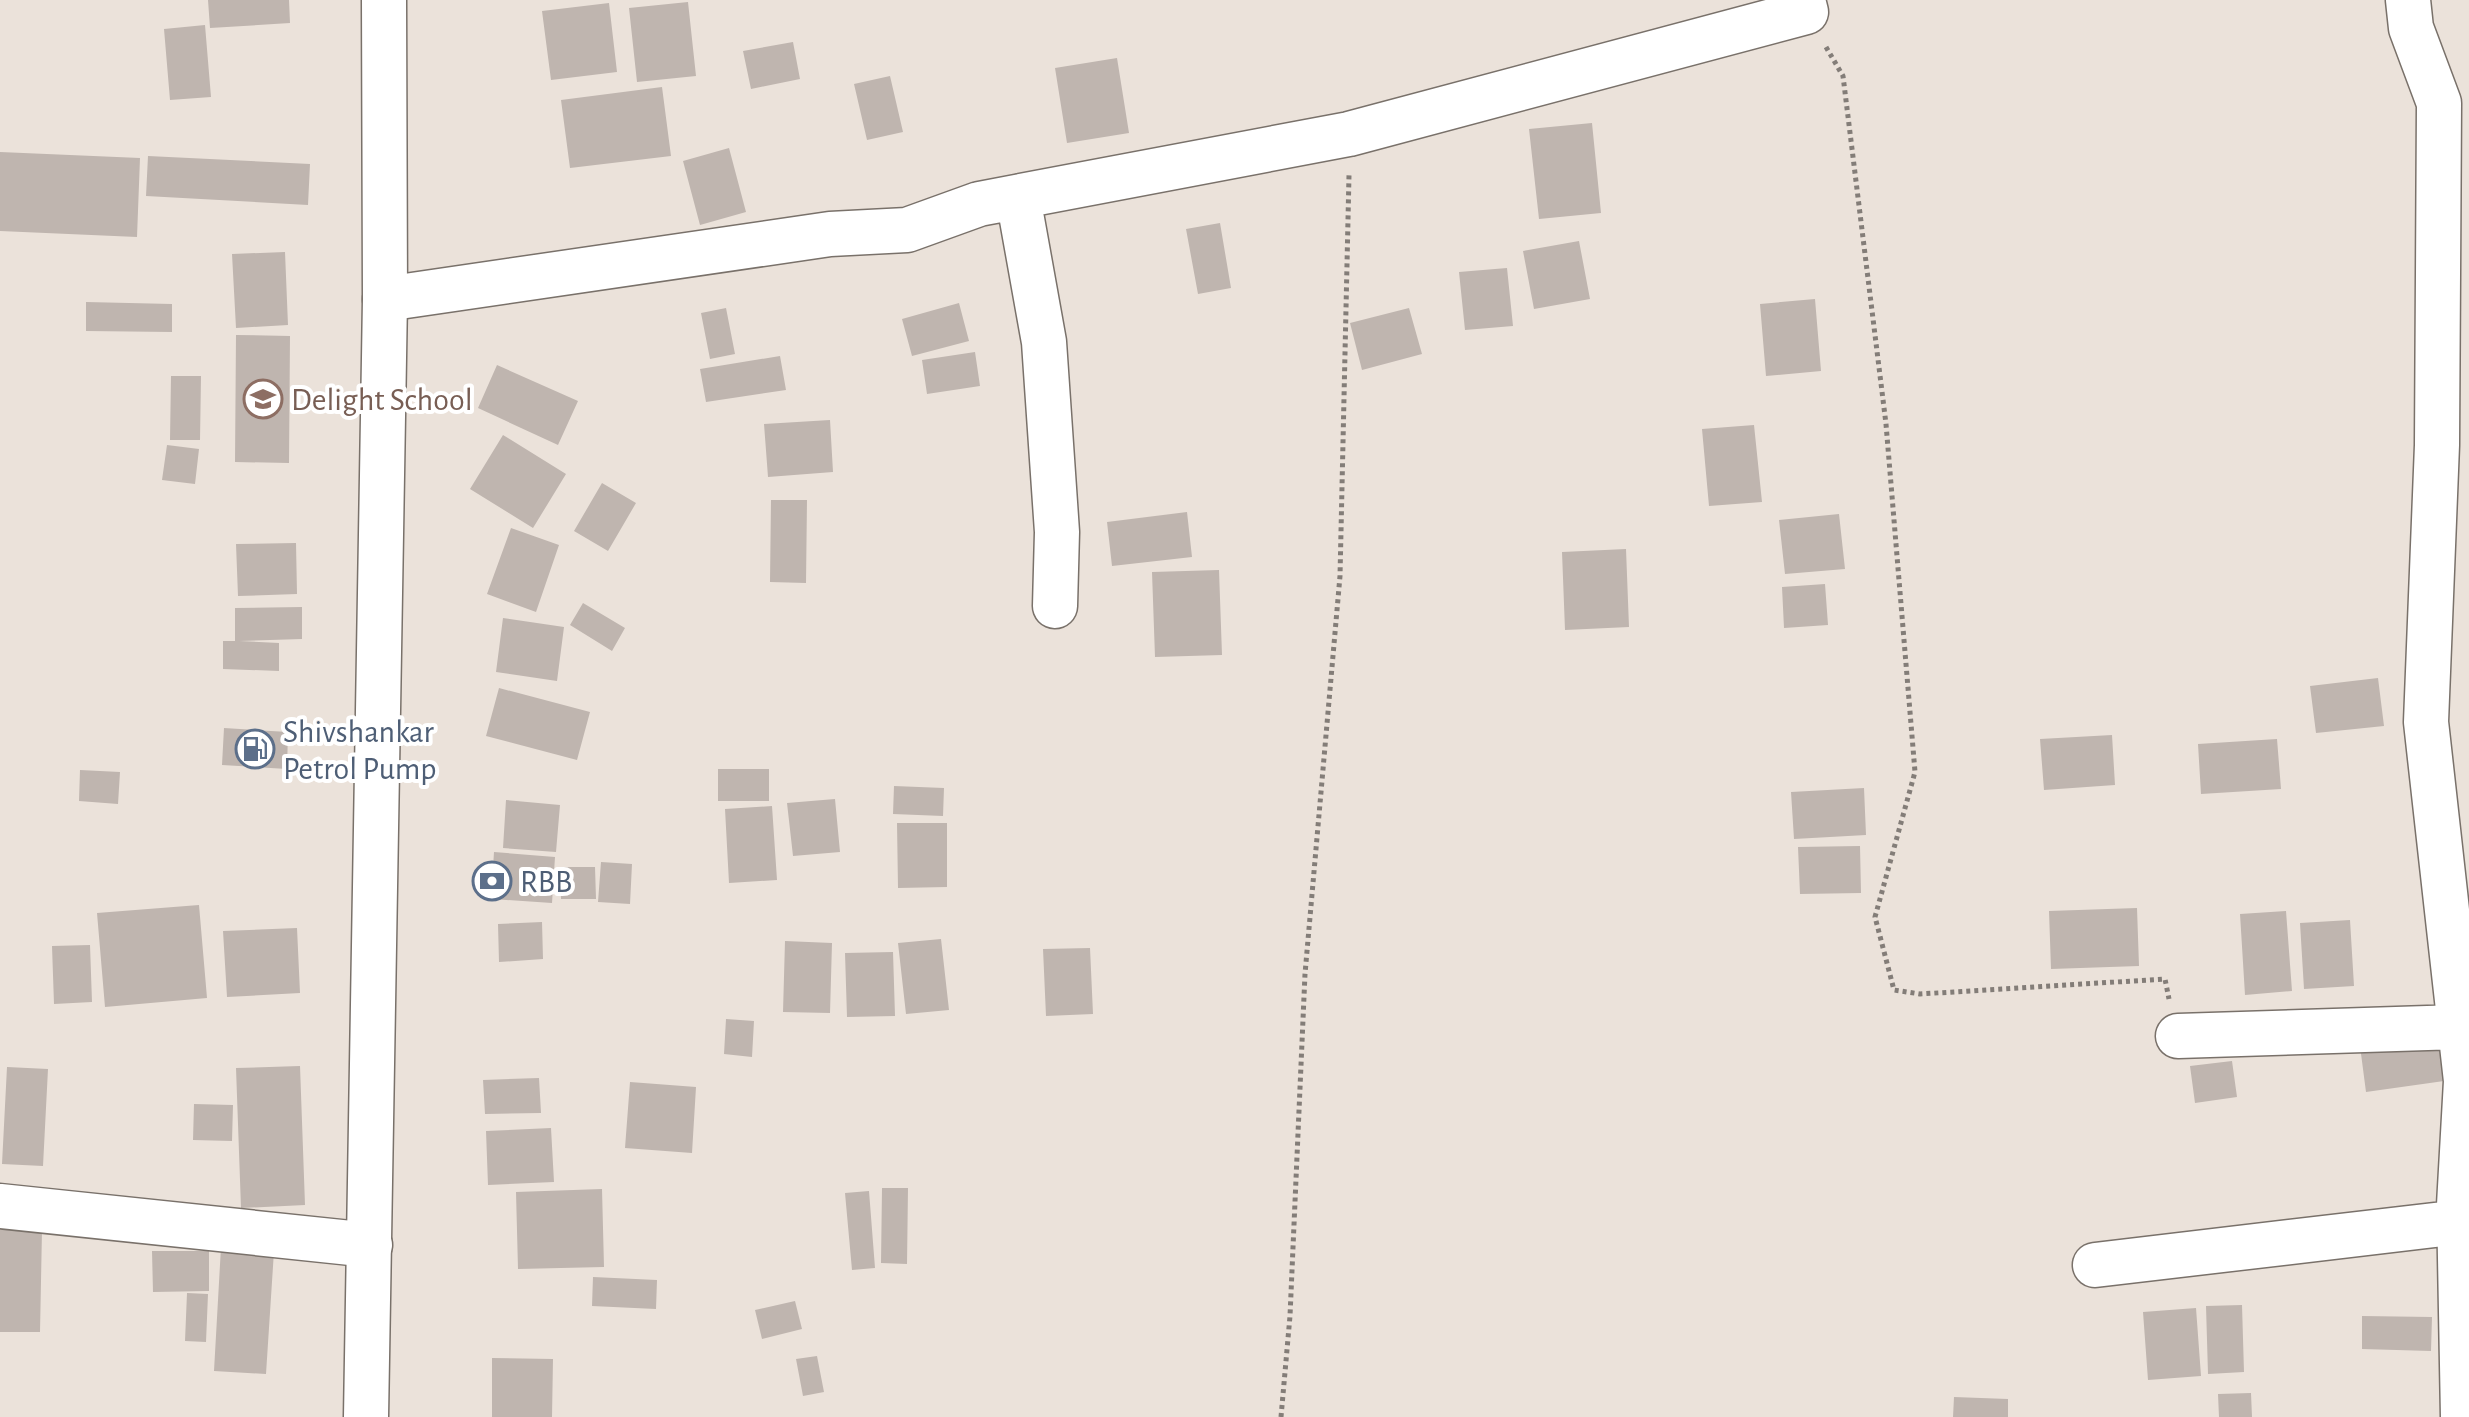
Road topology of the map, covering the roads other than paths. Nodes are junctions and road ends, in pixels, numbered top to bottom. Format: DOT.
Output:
graph roads {
  1 [pos="384,0"];
  2 [pos="2408,0"];
  3 [pos="1804,6"];
  4 [pos="1018,197"];
  5 [pos="385,299"];
  6 [pos="1055,606"];
  7 [pos="2459,1027"];
  8 [pos="2178,1036"];
  9 [pos="2467,1080"];
  10 [pos="0,1206"];
  11 [pos="2463,1210"];
  12 [pos="370,1245"];
  13 [pos="2095,1265"];
  14 [pos="366,1417"];
  15 [pos="2463,1417"];
  1 -- 5 [label="street"];
  2 -- 7 [label="street"];
  3 -- 4 [label="street"];
  4 -- 5 [label="street"];
  4 -- 6 [label="street"];
  5 -- 12 [label="street"];
  7 -- 8 [label="street"];
  7 -- 9 [label="street"];
  9 -- 11 [label="street"];
  10 -- 12 [label="street"];
  11 -- 13 [label="street"];
  11 -- 15 [label="street"];
  12 -- 14 [label="street"];
}
